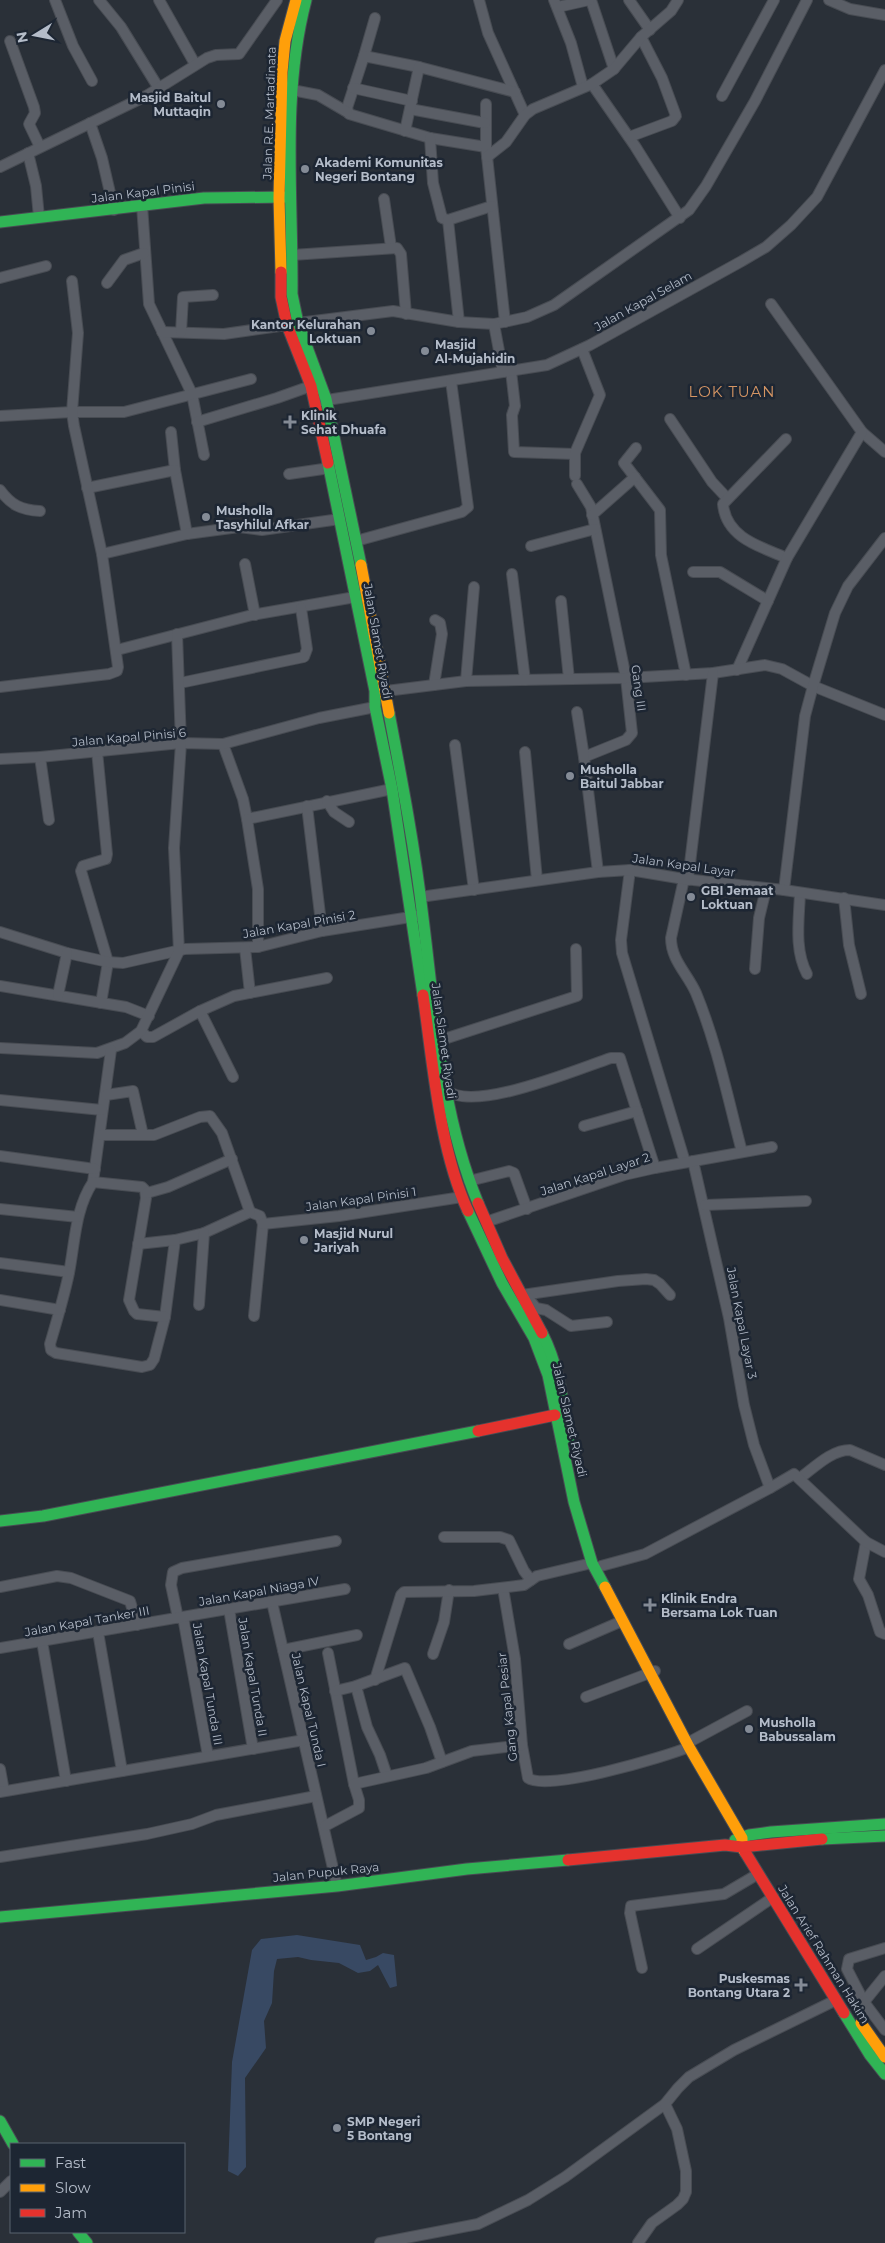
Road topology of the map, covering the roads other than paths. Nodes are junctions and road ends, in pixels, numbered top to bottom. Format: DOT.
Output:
graph roads {
  1 [pos="55,0"];
  2 [pos="99,0"];
  3 [pos="159,0"];
  4 [pos="277,0"];
  5 [pos="296,0"];
  6 [pos="306,0"];
  7 [pos="479,0"];
  8 [pos="590,0"];
  9 [pos="630,0"];
  10 [pos="678,0"];
  11 [pos="774,0"];
  12 [pos="829,0"];
  13 [pos="807,1"];
  14 [pos="556,4"];
  15 [pos="885,15"];
  16 [pos="375,18"];
  17 [pos="650,30"];
  18 [pos="641,37"];
  19 [pos="10,41"];
  20 [pos="364,56"];
  21 [pos="195,64"];
  22 [pos="420,66"];
  23 [pos="614,69"];
  24 [pos="885,70"];
  25 [pos="92,81"];
  26 [pos="587,86"];
  27 [pos="158,87"];
  28 [pos="353,88"];
  29 [pos="292,90"];
  30 [pos="515,92"];
  31 [pos="722,96"];
  32 [pos="486,104"];
  33 [pos="411,105"];
  34 [pos="347,112"];
  35 [pos="525,115"];
  36 [pos="90,123"];
  37 [pos="485,123"];
  38 [pos="405,131"];
  39 [pos="629,137"];
  40 [pos="430,138"];
  41 [pos="40,147"];
  42 [pos="486,152"];
  43 [pos="28,153"];
  44 [pos="0,167"];
  45 [pos="285,197"];
  46 [pos="384,199"];
  47 [pos="142,205"];
  48 [pos="492,206"];
  49 [pos="114,210"];
  50 [pos="39,217"];
  51 [pos="680,218"];
  52 [pos="448,220"];
  53 [pos="0,222"];
  54 [pos="391,247"];
  55 [pos="144,253"];
  56 [pos="292,255"];
  57 [pos="46,266"];
  58 [pos="0,278"];
  59 [pos="72,281"];
  60 [pos="107,283"];
  61 [pos="213,296"];
  62 [pos="770,304"];
  63 [pos="406,314"];
  64 [pos="459,322"];
  65 [pos="505,322"];
  66 [pos="293,324"];
  67 [pos="494,324"];
  68 [pos="162,332"];
  69 [pos="181,332"];
  70 [pos="582,349"];
  71 [pos="507,371"];
  72 [pos="251,379"];
  73 [pos="451,381"];
  74 [pos="311,386"];
  75 [pos="192,394"];
  76 [pos="320,401"];
  77 [pos="72,412"];
  78 [pos="0,416"];
  79 [pos="670,419"];
  80 [pos="197,422"];
  81 [pos="171,432"];
  82 [pos="862,432"];
  83 [pos="786,439"];
  84 [pos="636,448"];
  85 [pos="885,452"];
  86 [pos="575,454"];
  87 [pos="204,455"];
  88 [pos="330,468"];
  89 [pos="175,470"];
  90 [pos="289,474"];
  91 [pos="635,477"];
  92 [pos="87,488"];
  93 [pos="0,490"];
  94 [pos="727,498"];
  95 [pos="40,512"];
  96 [pos="592,515"];
  97 [pos="340,519"];
  98 [pos="595,529"];
  99 [pos="187,534"];
  100 [pos="885,538"];
  101 [pos="356,541"];
  102 [pos="531,546"];
  103 [pos="102,554"];
  104 [pos="787,558"];
  105 [pos="245,564"];
  106 [pos="693,572"];
  107 [pos="512,574"];
  108 [pos="474,587"];
  109 [pos="362,596"];
  110 [pos="561,601"];
  111 [pos="768,601"];
  112 [pos="301,608"];
  113 [pos="255,615"];
  114 [pos="436,620"];
  115 [pos="177,634"];
  116 [pos="117,650"];
  117 [pos="737,670"];
  118 [pos="713,673"];
  119 [pos="686,675"];
  120 [pos="626,678"];
  121 [pos="569,679"];
  122 [pos="525,680"];
  123 [pos="466,681"];
  124 [pos="180,683"];
  125 [pos="434,685"];
  126 [pos="813,686"];
  127 [pos="0,687"];
  128 [pos="386,691"];
  129 [pos="375,707"];
  130 [pos="577,712"];
  131 [pos="884,712"];
  132 [pos="181,743"];
  133 [pos="223,744"];
  134 [pos="455,745"];
  135 [pos="97,751"];
  136 [pos="525,752"];
  137 [pos="40,757"];
  138 [pos="584,757"];
  139 [pos="0,759"];
  140 [pos="392,789"];
  141 [pos="327,801"];
  142 [pos="307,806"];
  143 [pos="247,819"];
  144 [pos="49,820"];
  145 [pos="349,822"];
  146 [pos="630,870"];
  147 [pos="598,872"];
  148 [pos="686,879"];
  149 [pos="537,880"];
  150 [pos="766,889"];
  151 [pos="474,890"];
  152 [pos="784,890"];
  153 [pos="800,893"];
  154 [pos="420,897"];
  155 [pos="844,898"];
  156 [pos="885,905"];
  157 [pos="418,916"];
  158 [pos="322,931"];
  159 [pos="0,932"];
  160 [pos="258,946"];
  161 [pos="246,948"];
  162 [pos="576,949"];
  163 [pos="178,951"];
  164 [pos="66,953"];
  165 [pos="108,962"];
  166 [pos="755,969"];
  167 [pos="807,974"];
  168 [pos="327,978"];
  169 [pos="0,986"];
  170 [pos="250,993"];
  171 [pos="862,994"];
  172 [pos="58,995"];
  173 [pos="101,1003"];
  174 [pos="200,1011"];
  175 [pos="149,1016"];
  176 [pos="141,1030"];
  177 [pos="438,1041"];
  178 [pos="0,1048"];
  179 [pos="111,1050"];
  180 [pos="233,1077"];
  181 [pos="446,1089"];
  182 [pos="106,1095"];
  183 [pos="0,1100"];
  184 [pos="102,1110"];
  185 [pos="637,1111"];
  186 [pos="584,1126"];
  187 [pos="101,1135"];
  188 [pos="143,1135"];
  189 [pos="772,1147"];
  190 [pos="454,1150"];
  191 [pos="742,1152"];
  192 [pos="0,1156"];
  193 [pos="232,1159"];
  194 [pos="689,1161"];
  195 [pos="655,1168"];
  196 [pos="95,1169"];
  197 [pos="468,1181"];
  198 [pos="93,1182"];
  199 [pos="146,1193"];
  200 [pos="462,1197"];
  201 [pos="806,1201"];
  202 [pos="705,1205"];
  203 [pos="0,1209"];
  204 [pos="527,1209"];
  205 [pos="250,1212"];
  206 [pos="78,1217"];
  207 [pos="486,1222"];
  208 [pos="263,1224"];
  209 [pos="204,1233"];
  210 [pos="175,1240"];
  211 [pos="138,1244"];
  212 [pos="0,1263"];
  213 [pos="69,1272"];
  214 [pos="670,1295"];
  215 [pos="524,1296"];
  216 [pos="0,1300"];
  217 [pos="199,1305"];
  218 [pos="60,1310"];
  219 [pos="254,1316"];
  220 [pos="165,1317"];
  221 [pos="607,1322"];
  222 [pos="555,1415"];
  223 [pos="885,1465"];
  224 [pos="800,1478"];
  225 [pos="770,1488"];
  226 [pos="0,1521"];
  227 [pos="444,1537"];
  228 [pos="336,1541"];
  229 [pos="866,1542"];
  230 [pos="885,1552"];
  231 [pos="597,1564"];
  232 [pos="531,1580"];
  233 [pos="0,1587"];
  234 [pos="503,1588"];
  235 [pos="345,1589"];
  236 [pos="449,1590"];
  237 [pos="272,1602"];
  238 [pos="229,1609"];
  239 [pos="181,1617"];
  240 [pos="622,1621"];
  241 [pos="137,1625"];
  242 [pos="98,1632"];
  243 [pos="885,1634"];
  244 [pos="358,1635"];
  245 [pos="42,1641"];
  246 [pos="569,1644"];
  247 [pos="0,1648"];
  248 [pos="283,1650"];
  249 [pos="328,1653"];
  250 [pos="433,1654"];
  251 [pos="653,1672"];
  252 [pos="376,1680"];
  253 [pos="356,1686"];
  254 [pos="335,1691"];
  255 [pos="586,1697"];
  256 [pos="747,1711"];
  257 [pos="304,1740"];
  258 [pos="691,1744"];
  259 [pos="522,1745"];
  260 [pos="253,1748"];
  261 [pos="208,1756"];
  262 [pos="442,1762"];
  263 [pos="0,1769"];
  264 [pos="122,1771"];
  265 [pos="387,1776"];
  266 [pos="66,1781"];
  267 [pos="354,1784"];
  268 [pos="2,1792"];
  269 [pos="316,1796"];
  270 [pos="324,1824"];
  271 [pos="885,1824"];
  272 [pos="885,1836"];
  273 [pos="746,1842"];
  274 [pos="0,1858"];
  275 [pos="758,1874"];
  276 [pos="337,1886"];
  277 [pos="772,1898"];
  278 [pos="0,1917"];
  279 [pos="885,1948"];
  280 [pos="697,1949"];
  281 [pos="642,1968"];
  282 [pos="885,1976"];
  283 [pos="836,2000"];
  284 [pos="864,2002"];
  285 [pos="885,2030"];
  286 [pos="885,2057"];
  287 [pos="885,2074"];
  288 [pos="665,2104"];
  289 [pos="0,2121"];
  290 [pos="12,2143"];
  291 [pos="10,2182"];
  292 [pos="0,2192"];
  293 [pos="79,2233"];
  294 [pos="87,2243"];
  295 [pos="380,2243"];
  296 [pos="638,2243"];
  1 -- 25 [label="street"];
  2 -- 27 [label="street"];
  3 -- 21 [label="street"];
  4 -- 21 [label="street"];
  5 -- 45 [label="street, Jalan R.E. Martadinata"];
  6 -- 29 [label="street, Jalan R.E. Martadinata"];
  7 -- 30 [label="street"];
  8 -- 14 [label="street"];
  8 -- 23 [label="street"];
  9 -- 17 [label="street"];
  10 -- 17 [label="street"];
  11 -- 31 [label="street"];
  12 -- 15 [label="street"];
  13 -- 51 [label="street"];
  14 -- 26 [label="street"];
  16 -- 20 [label="street"];
  17 -- 18 [label="street"];
  18 -- 23 [label="street"];
  18 -- 39 [label="street"];
  19 -- 41 [label="street"];
  20 -- 22 [label="street"];
  20 -- 28 [label="street"];
  21 -- 27 [label="street"];
  22 -- 30 [label="street"];
  22 -- 33 [label="street"];
  23 -- 26 [label="street"];
  24 -- 70 [label="street, Jalan Kapal Selam"];
  26 -- 35 [label="street"];
  26 -- 39 [label="street"];
  27 -- 36 [label="street"];
  28 -- 33 [label="street"];
  28 -- 34 [label="street"];
  29 -- 34 [label="street"];
  29 -- 45 [label="street, Jalan R.E. Martadinata"];
  30 -- 35 [label="street"];
  32 -- 37 [label="street"];
  33 -- 37 [label="street"];
  33 -- 38 [label="street"];
  34 -- 38 [label="street"];
  35 -- 42 [label="street"];
  36 -- 41 [label="street"];
  36 -- 49 [label="street"];
  37 -- 42 [label="street"];
  38 -- 40 [label="street"];
  39 -- 51 [label="street"];
  40 -- 42 [label="street"];
  40 -- 52 [label="street"];
  41 -- 43 [label="street"];
  42 -- 48 [label="street"];
  43 -- 44 [label="street"];
  43 -- 50 [label="street"];
  45 -- 47 [label="street, Jalan Kapal Pinisi"];
  45 -- 56 [label="street, Jalan Slamet Riyadi"];
  45 -- 66 [label="street, Jalan Slamet Riyadi"];
  46 -- 54 [label="street"];
  47 -- 49 [label="street, Jalan Kapal Pinisi"];
  47 -- 55 [label="street"];
  48 -- 52 [label="street"];
  48 -- 65 [label="street"];
  49 -- 50 [label="street, Jalan Kapal Pinisi"];
  50 -- 53 [label="street, Jalan Kapal Pinisi"];
  51 -- 65 [label="street"];
  52 -- 64 [label="street"];
  54 -- 56 [label="street"];
  54 -- 63 [label="street"];
  55 -- 60 [label="street"];
  55 -- 68 [label="street"];
  56 -- 66 [label="street, Jalan Slamet Riyadi"];
  57 -- 58 [label="street"];
  59 -- 77 [label="street"];
  61 -- 69 [label="street"];
  62 -- 82 [label="street"];
  63 -- 64 [label="street"];
  63 -- 66 [label="street"];
  64 -- 67 [label="street"];
  65 -- 67 [label="street"];
  66 -- 69 [label="street"];
  66 -- 74 [label="street, Jalan Slamet Riyadi"];
  66 -- 76 [label="street, Jalan Slamet Riyadi"];
  67 -- 71 [label="street"];
  68 -- 69 [label="street"];
  68 -- 75 [label="street"];
  70 -- 71 [label="street, Jalan Kapal Selam"];
  70 -- 86 [label="street"];
  71 -- 73 [label="street, Jalan Kapal Selam"];
  71 -- 86 [label="street"];
  72 -- 75 [label="street"];
  73 -- 76 [label="street, Jalan Kapal Selam"];
  73 -- 101 [label="street"];
  74 -- 76 [label="street, Jalan Slamet Riyadi"];
  74 -- 80 [label="street"];
  75 -- 77 [label="street"];
  75 -- 80 [label="street"];
  76 -- 88 [label="street, Jalan Slamet Riyadi"];
  76 -- 101 [label="street, Jalan Slamet Riyadi"];
  77 -- 78 [label="street"];
  77 -- 92 [label="street"];
  79 -- 94 [label="street"];
  80 -- 87 [label="street"];
  81 -- 89 [label="street"];
  82 -- 85 [label="street"];
  82 -- 104 [label="street"];
  83 -- 94 [label="street"];
  84 -- 91 [label="street"];
  86 -- 96 [label="street, Gang III"];
  88 -- 90 [label="street"];
  88 -- 97 [label="street, Jalan Slamet Riyadi"];
  89 -- 92 [label="street"];
  89 -- 99 [label="street"];
  91 -- 96 [label="street"];
  91 -- 119 [label="street"];
  92 -- 103 [label="street"];
  93 -- 95 [label="street"];
  94 -- 104 [label="street"];
  96 -- 98 [label="street, Gang III"];
  97 -- 99 [label="street"];
  97 -- 109 [label="street, Jalan Slamet Riyadi"];
  98 -- 102 [label="street"];
  98 -- 120 [label="street, Gang III"];
  99 -- 103 [label="street"];
  100 -- 126 [label="street"];
  101 -- 109 [label="street, Jalan Slamet Riyadi"];
  103 -- 116 [label="street"];
  104 -- 111 [label="street"];
  105 -- 113 [label="street"];
  106 -- 111 [label="street"];
  107 -- 122 [label="street"];
  108 -- 123 [label="street"];
  109 -- 112 [label="street"];
  109 -- 128 [label="street, Jalan Slamet Riyadi"];
  109 -- 129 [label="street, Jalan Slamet Riyadi"];
  110 -- 121 [label="street"];
  111 -- 117 [label="street"];
  112 -- 113 [label="street"];
  112 -- 124 [label="street"];
  113 -- 115 [label="street"];
  114 -- 125 [label="street"];
  115 -- 116 [label="street"];
  115 -- 124 [label="street"];
  116 -- 127 [label="street"];
  117 -- 118 [label="street"];
  117 -- 126 [label="street"];
  118 -- 119 [label="street"];
  118 -- 148 [label="street"];
  119 -- 120 [label="street"];
  120 -- 121 [label="street"];
  120 -- 138 [label="street, Gang III"];
  121 -- 122 [label="street"];
  122 -- 123 [label="street"];
  123 -- 125 [label="street"];
  124 -- 132 [label="street"];
  125 -- 128 [label="street"];
  126 -- 131 [label="street"];
  126 -- 152 [label="street"];
  128 -- 154 [label="street, Jalan Slamet Riyadi"];
  129 -- 133 [label="street, Jalan Kapal Pinisi 6"];
  129 -- 140 [label="street, Jalan Slamet Riyadi"];
  130 -- 138 [label="street"];
  132 -- 133 [label="street, Jalan Kapal Pinisi 6"];
  132 -- 135 [label="street, Jalan Kapal Pinisi 6"];
  132 -- 163 [label="street"];
  133 -- 143 [label="street"];
  134 -- 151 [label="street"];
  135 -- 137 [label="street, Jalan Kapal Pinisi 6"];
  135 -- 165 [label="street"];
  136 -- 149 [label="street"];
  137 -- 139 [label="street, Jalan Kapal Pinisi 6"];
  137 -- 144 [label="street"];
  138 -- 147 [label="street"];
  140 -- 141 [label="street"];
  140 -- 157 [label="street, Jalan Slamet Riyadi"];
  141 -- 142 [label="street"];
  141 -- 145 [label="street"];
  142 -- 143 [label="street"];
  142 -- 158 [label="street"];
  143 -- 160 [label="street"];
  146 -- 147 [label="street, Jalan Kapal Layar"];
  146 -- 148 [label="street, Jalan Kapal Layar"];
  146 -- 194 [label="street, Jalan Kapal Layar 3"];
  147 -- 149 [label="street, Jalan Kapal Layar"];
  148 -- 150 [label="street, Jalan Kapal Layar"];
  148 -- 191 [label="street"];
  149 -- 151 [label="street, Jalan Kapal Layar"];
  150 -- 152 [label="street, Jalan Kapal Layar"];
  150 -- 166 [label="street"];
  151 -- 154 [label="street, Jalan Kapal Layar"];
  152 -- 153 [label="street, Jalan Kapal Layar"];
  153 -- 155 [label="street, Jalan Kapal Layar"];
  153 -- 167 [label="street"];
  154 -- 157 [label="street, Jalan Slamet Riyadi"];
  155 -- 156 [label="street, Jalan Kapal Layar"];
  155 -- 171 [label="street"];
  157 -- 158 [label="street, Jalan Kapal Pinisi 2"];
  157 -- 177 [label="street, Jalan Slamet Riyadi"];
  157 -- 190 [label="street, Jalan Slamet Riyadi"];
  158 -- 160 [label="street, Jalan Kapal Pinisi 2"];
  159 -- 164 [label="street, Jalan Kapal Pinisi 2"];
  160 -- 161 [label="street, Jalan Kapal Pinisi 2"];
  161 -- 163 [label="street, Jalan Kapal Pinisi 2"];
  161 -- 170 [label="street"];
  162 -- 177 [label="street"];
  163 -- 165 [label="street, Jalan Kapal Pinisi 2"];
  163 -- 175 [label="street"];
  164 -- 165 [label="street, Jalan Kapal Pinisi 2"];
  164 -- 172 [label="street"];
  165 -- 173 [label="street"];
  168 -- 170 [label="street"];
  169 -- 172 [label="street"];
  170 -- 174 [label="street"];
  172 -- 173 [label="street"];
  173 -- 175 [label="street"];
  174 -- 176 [label="street"];
  174 -- 180 [label="street"];
  175 -- 176 [label="street"];
  176 -- 179 [label="street"];
  177 -- 181 [label="street, Jalan Slamet Riyadi"];
  178 -- 179 [label="street"];
  179 -- 182 [label="street"];
  181 -- 185 [label="street"];
  181 -- 190 [label="street, Jalan Slamet Riyadi"];
  182 -- 184 [label="street"];
  182 -- 188 [label="street"];
  183 -- 184 [label="street"];
  184 -- 187 [label="street"];
  185 -- 186 [label="street"];
  185 -- 195 [label="street"];
  187 -- 188 [label="street"];
  187 -- 196 [label="street"];
  188 -- 193 [label="street"];
  189 -- 191 [label="street, Jalan Kapal Layar 2"];
  190 -- 197 [label="street, Jalan Slamet Riyadi"];
  190 -- 200 [label="street, Jalan Slamet Riyadi"];
  191 -- 194 [label="street, Jalan Kapal Layar 2"];
  192 -- 196 [label="street"];
  193 -- 199 [label="street"];
  193 -- 205 [label="street"];
  194 -- 195 [label="street, Jalan Kapal Layar 2"];
  194 -- 202 [label="street, Jalan Kapal Layar 3"];
  195 -- 204 [label="street, Jalan Kapal Layar 2"];
  196 -- 198 [label="street"];
  197 -- 204 [label="street"];
  197 -- 207 [label="street, Jalan Slamet Riyadi"];
  198 -- 199 [label="street"];
  198 -- 206 [label="street"];
  199 -- 211 [label="street"];
  200 -- 208 [label="street, Jalan Kapal Pinisi 1"];
  200 -- 222 [label="street, Jalan Slamet Riyadi"];
  201 -- 202 [label="street"];
  202 -- 225 [label="street, Jalan Kapal Layar 3"];
  203 -- 206 [label="street"];
  204 -- 207 [label="street, Jalan Kapal Layar 2"];
  205 -- 208 [label="street"];
  205 -- 209 [label="street"];
  206 -- 213 [label="street"];
  207 -- 215 [label="street, Jalan Slamet Riyadi"];
  208 -- 219 [label="street"];
  209 -- 210 [label="street"];
  209 -- 217 [label="street"];
  210 -- 211 [label="street"];
  210 -- 220 [label="street"];
  211 -- 220 [label="street"];
  212 -- 213 [label="street"];
  213 -- 218 [label="street"];
  214 -- 215 [label="street"];
  215 -- 221 [label="street"];
  215 -- 231 [label="street, Jalan Slamet Riyadi"];
  216 -- 218 [label="street"];
  218 -- 220 [label="street"];
  222 -- 226 [label="street"];
  222 -- 231 [label="street, Jalan Slamet Riyadi"];
  223 -- 224 [label="street"];
  224 -- 225 [label="street"];
  224 -- 229 [label="street"];
  225 -- 231 [label="street"];
  227 -- 232 [label="street"];
  228 -- 239 [label="street, Jalan Kapal Tunda III"];
  229 -- 230 [label="street"];
  229 -- 243 [label="street"];
  231 -- 232 [label="street"];
  231 -- 240 [label="street, Jalan Slamet Riyadi"];
  231 -- 251 [label="street, Jalan Slamet Riyadi"];
  232 -- 234 [label="street"];
  233 -- 241 [label="street"];
  234 -- 236 [label="street"];
  234 -- 259 [label="street, Gang Kapal Pesiar"];
  235 -- 237 [label="street, Jalan Kapal Niaga IV"];
  236 -- 250 [label="street"];
  236 -- 252 [label="street"];
  237 -- 238 [label="street, Jalan Kapal Niaga IV"];
  237 -- 248 [label="street, Jalan Kapal Tunda I"];
  238 -- 239 [label="street, Jalan Kapal Niaga IV"];
  238 -- 260 [label="street, Jalan Kapal Tunda II"];
  239 -- 241 [label="street, Jalan Kapal Tanker III"];
  239 -- 261 [label="street, Jalan Kapal Tunda III"];
  240 -- 246 [label="street"];
  240 -- 251 [label="street, Jalan Slamet Riyadi"];
  241 -- 242 [label="street, Jalan Kapal Tanker III"];
  242 -- 245 [label="street, Jalan Kapal Tanker III"];
  242 -- 264 [label="street"];
  244 -- 248 [label="street"];
  245 -- 247 [label="street, Jalan Kapal Tanker III"];
  245 -- 266 [label="street"];
  248 -- 257 [label="street, Jalan Kapal Tunda I"];
  249 -- 254 [label="street"];
  251 -- 255 [label="street"];
  251 -- 258 [label="street, Jalan Slamet Riyadi"];
  252 -- 253 [label="street"];
  252 -- 262 [label="street"];
  253 -- 254 [label="street"];
  253 -- 265 [label="street"];
  254 -- 267 [label="street"];
  256 -- 258 [label="street"];
  257 -- 260 [label="street"];
  257 -- 269 [label="street, Jalan Kapal Tunda I"];
  258 -- 259 [label="street, Gang Kapal Pesiar"];
  258 -- 273 [label="street, Jalan Slamet Riyadi"];
  259 -- 262 [label="street"];
  260 -- 261 [label="street"];
  261 -- 264 [label="street"];
  262 -- 265 [label="street"];
  263 -- 268 [label="street"];
  264 -- 266 [label="street"];
  265 -- 267 [label="street"];
  266 -- 268 [label="street"];
  267 -- 270 [label="street"];
  269 -- 270 [label="street, Jalan Kapal Tunda I"];
  269 -- 274 [label="street"];
  270 -- 276 [label="street, Jalan Kapal Tunda I"];
  271 -- 273 [label="street"];
  272 -- 273 [label="street"];
  273 -- 275 [label="street, Jalan Arief Rahman Hakim"];
  273 -- 276 [label="street, Jalan Pupuk Raya"];
  273 -- 286 [label="street, Jalan Arief Rahman Hakim"];
  275 -- 277 [label="street, Jalan Arief Rahman Hakim"];
  275 -- 281 [label="street"];
  276 -- 278 [label="street, Jalan Pupuk Raya"];
  277 -- 280 [label="street"];
  277 -- 283 [label="street, Jalan Arief Rahman Hakim"];
  279 -- 284 [label="street"];
  282 -- 284 [label="street"];
  283 -- 287 [label="street, Jalan Arief Rahman Hakim"];
  283 -- 288 [label="street"];
  284 -- 285 [label="street"];
  288 -- 295 [label="street"];
  288 -- 296 [label="street"];
  289 -- 290 [label="street"];
  291 -- 292 [label="street"];
  293 -- 294 [label="street"];
}
